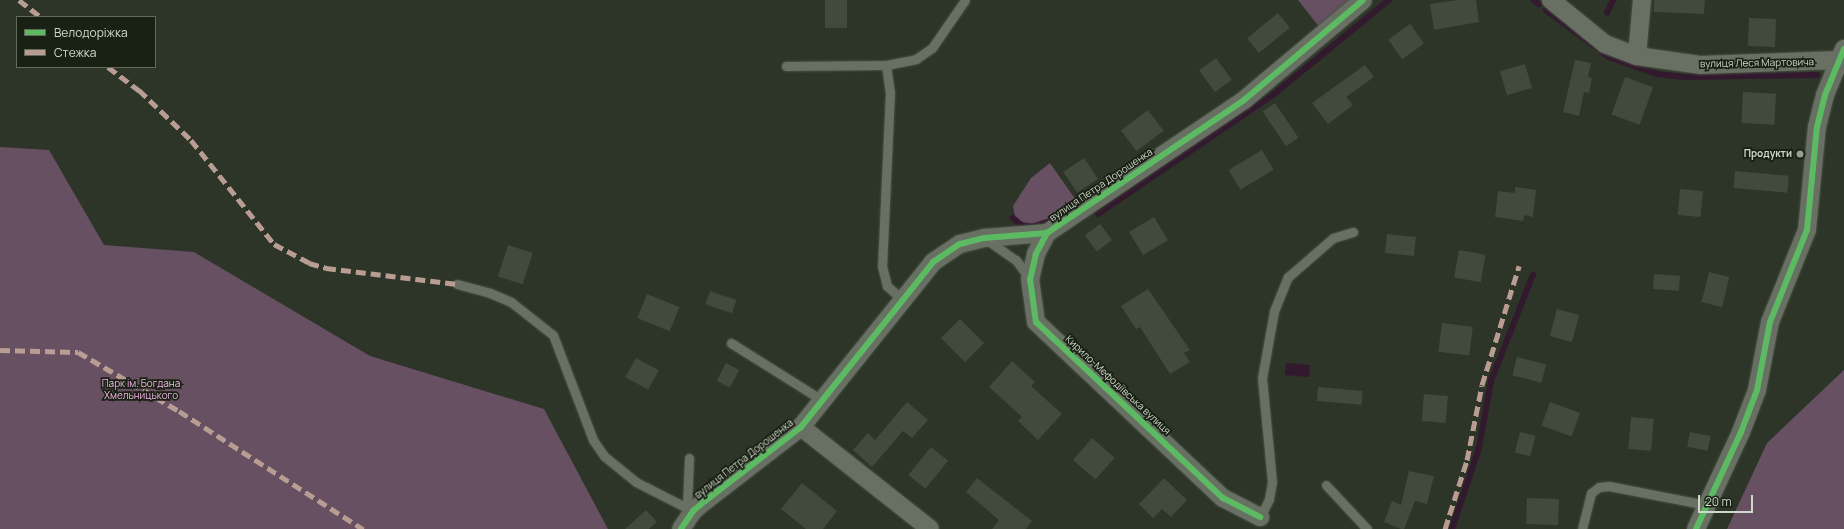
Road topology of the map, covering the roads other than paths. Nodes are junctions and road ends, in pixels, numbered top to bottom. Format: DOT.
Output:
graph roads {
  1 [pos="965,0"];
  2 [pos="1363,0"];
  3 [pos="1551,0"];
  4 [pos="1642,0"];
  5 [pos="1841,55"];
  6 [pos="1637,56"];
  7 [pos="886,65"];
  8 [pos="786,66"];
  9 [pos="1353,232"];
  10 [pos="1047,233"];
  11 [pos="984,238"];
  12 [pos="1030,279"];
  13 [pos="456,284"];
  14 [pos="902,299"];
  15 [pos="731,343"];
  16 [pos="822,400"];
  17 [pos="801,427"];
  18 [pos="689,458"];
  19 [pos="1326,485"];
  20 [pos="1707,505"];
  21 [pos="690,509"];
  22 [pos="1260,517"];
  23 [pos="681,529"];
  24 [pos="930,529"];
  25 [pos="1367,529"];
  26 [pos="1582,529"];
  27 [pos="1696,529"];
  1 -- 7 [label="lane"];
  2 -- 10 [label="street, вулиця Петра Дорошенка"];
  3 -- 6 [label="street, вулиця Леся Мартовича"];
  4 -- 6 [label="street"];
  5 -- 6 [label="street, вулиця Леся Мартовича"];
  5 -- 20 [label="street"];
  7 -- 8 [label="lane"];
  7 -- 14 [label="lane"];
  9 -- 22 [label="lane"];
  10 -- 11 [label="street, вулиця Петра Дорошенка"];
  10 -- 12 [label="street, Кирило-Мефодіївська вулиця"];
  11 -- 12 [label="lane"];
  11 -- 14 [label="street, вулиця Петра Дорошенка"];
  12 -- 22 [label="street, Кирило-Мефодіївська вулиця"];
  13 -- 21 [label="lane"];
  14 -- 16 [label="street, вулиця Петра Дорошенка"];
  15 -- 16 [label="lane"];
  16 -- 17 [label="street, вулиця Петра Дорошенка"];
  17 -- 21 [label="street, вулиця Петра Дорошенка"];
  17 -- 24 [label="street, вулиця Петра Дорошенка"];
  18 -- 21 [label="lane"];
  19 -- 25 [label="lane"];
  20 -- 26 [label="lane"];
  20 -- 27 [label="street"];
  21 -- 23 [label="street, вулиця Петра Дорошенка"];
}
